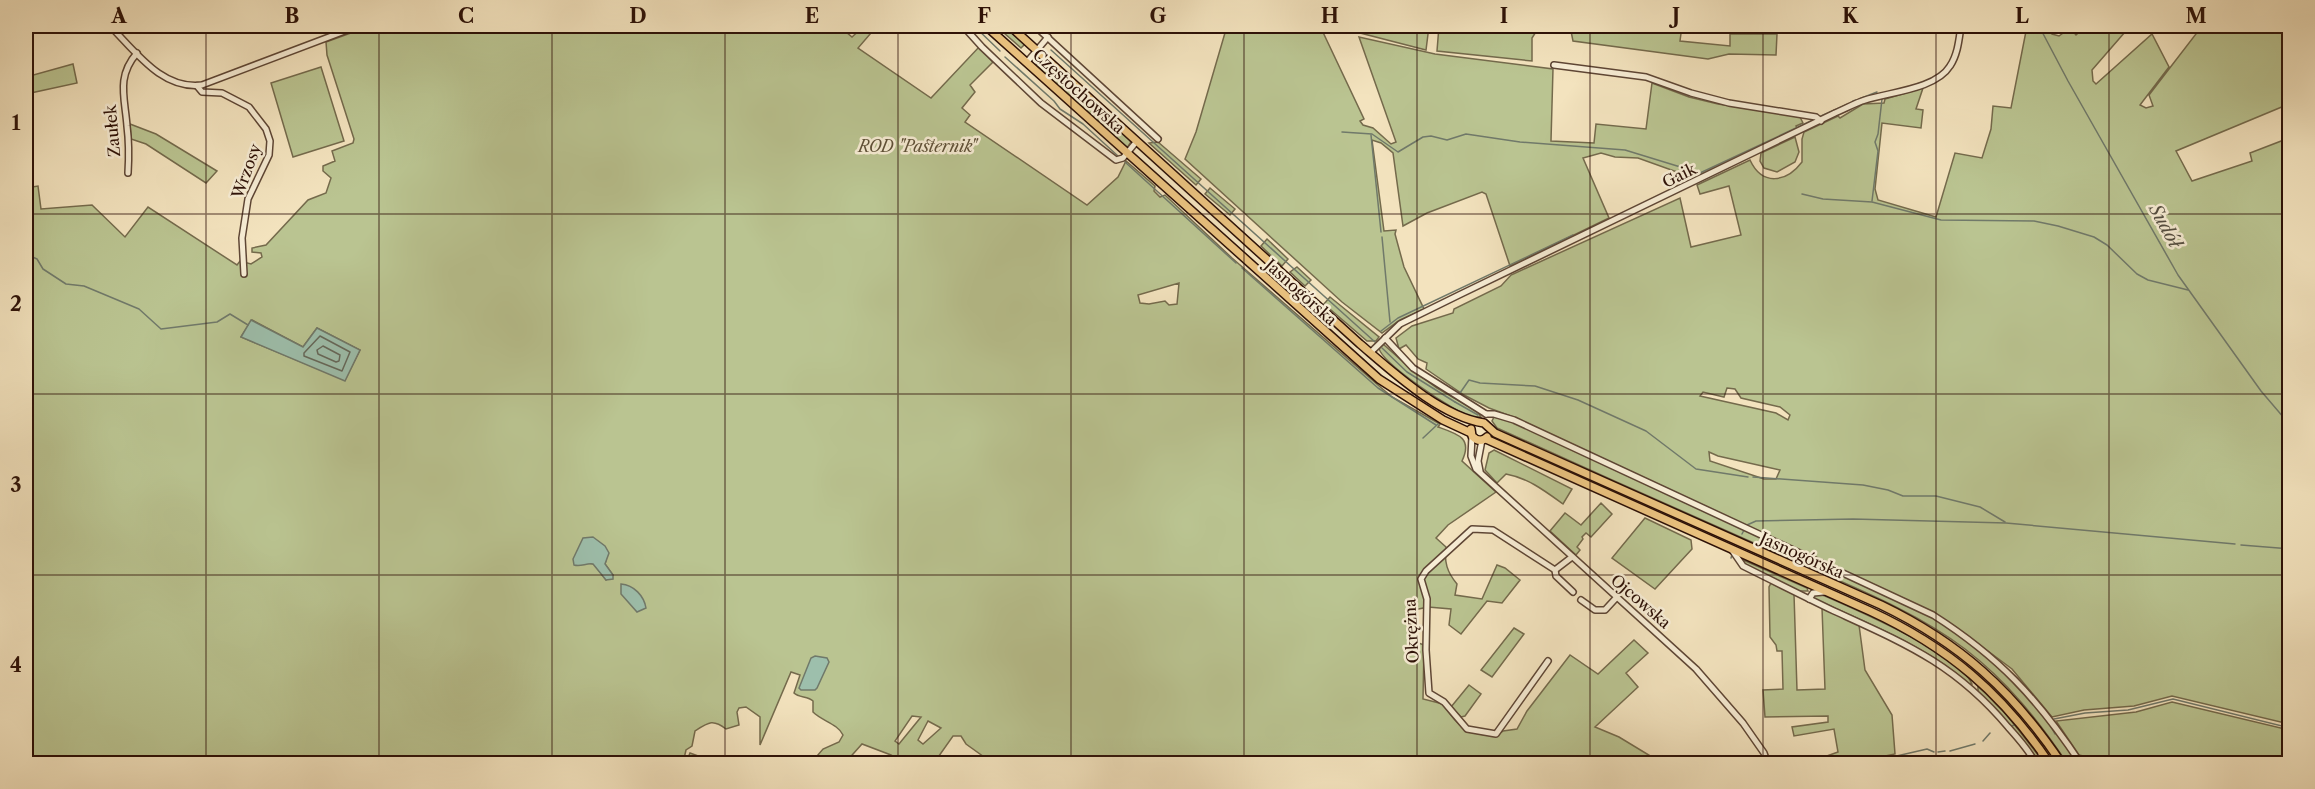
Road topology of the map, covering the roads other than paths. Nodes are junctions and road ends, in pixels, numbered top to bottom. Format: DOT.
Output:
graph roads {
  1 [pos="110,26"];
  2 [pos="358,26"];
  3 [pos="963,26"];
  4 [pos="986,26"];
  5 [pos="1010,26"];
  6 [pos="1035,26"];
  7 [pos="1961,26"];
  8 [pos="1048,37"];
  9 [pos="1037,51"];
  10 [pos="137,53"];
  11 [pos="1027,62"];
  12 [pos="1554,65"];
  13 [pos="214,80"];
  14 [pos="197,86"];
  15 [pos="217,92"];
  16 [pos="1821,121"];
  17 [pos="1158,139"];
  18 [pos="1137,141"];
  19 [pos="1127,153"];
  20 [pos="128,173"];
  21 [pos="1256,249"];
  22 [pos="1245,260"];
  23 [pos="244,274"];
  24 [pos="1385,338"];
  25 [pos="1371,353"];
  26 [pos="1486,414"];
  27 [pos="1483,425"];
  28 [pos="1472,434"];
  29 [pos="1484,440"];
  30 [pos="1480,473"];
  31 [pos="1731,548"];
  32 [pos="1572,557"];
  33 [pos="1555,570"];
  34 [pos="1573,592"];
  35 [pos="1828,592"];
  36 [pos="1617,597"];
  37 [pos="1809,599"];
  38 [pos="1581,600"];
  39 [pos="1548,661"];
  40 [pos="1968,670"];
  41 [pos="1974,691"];
  42 [pos="2040,748"];
  43 [pos="1768,764"];
  44 [pos="2036,764"];
  45 [pos="2042,764"];
  46 [pos="2050,764"];
  47 [pos="2061,764"];
  48 [pos="2081,764"];
  1 -- 10 [label="street, Wrzosy"];
  2 -- 13 [label="street"];
  3 -- 19 [label="street"];
  4 -- 11 [label="main road, Częstochowska"];
  5 -- 9 [label="main road, Częstochowska"];
  6 -- 8 [label="street"];
  7 -- 16 [label="street, Gaik"];
  8 -- 9 [label="street"];
  8 -- 17 [label="street"];
  9 -- 11 [label="street"];
  9 -- 18 [label="main road, Częstochowska"];
  10 -- 14 [label="street, Wrzosy"];
  10 -- 20 [label="street, Zaułek"];
  11 -- 19 [label="main road, Częstochowska"];
  12 -- 16 [label="street"];
  13 -- 14 [label="street"];
  13 -- 15 [label="street"];
  14 -- 15 [label="street, Wrzosy"];
  15 -- 23 [label="street, Wrzosy"];
  16 -- 24 [label="street, Gaik"];
  18 -- 19 [label="street"];
  18 -- 21 [label="main road, Jasnogórska"];
  19 -- 22 [label="main road, Jasnogórska"];
  21 -- 22 [label="main road"];
  21 -- 25 [label="main road, Jasnogórska"];
  22 -- 28 [label="main road, Jasnogórska"];
  24 -- 25 [label="street, Gaik"];
  24 -- 26 [label="street"];
  25 -- 27 [label="main road, Jasnogórska"];
  26 -- 27 [label="street"];
  26 -- 48 [label="street"];
  27 -- 28 [label="main road"];
  27 -- 29 [label="main road"];
  27 -- 47 [label="main road, Jasnogórska"];
  28 -- 29 [label="main road, Jasnogórska"];
  28 -- 30 [label="street"];
  29 -- 30 [label="street"];
  29 -- 31 [label="main road, Jasnogórska"];
  30 -- 32 [label="street, Ojcowska"];
  31 -- 35 [label="main road, Jasnogórska"];
  31 -- 37 [label="street"];
  32 -- 33 [label="street"];
  32 -- 36 [label="street, Ojcowska"];
  33 -- 34 [label="street, Okrężna"];
  33 -- 39 [label="street, Okrężna"];
  35 -- 37 [label="street"];
  35 -- 40 [label="main road, Jasnogórska"];
  36 -- 38 [label="street"];
  36 -- 43 [label="street, Ojcowska"];
  37 -- 41 [label="street"];
  40 -- 41 [label="street"];
  40 -- 42 [label="main road, Jasnogórska"];
  41 -- 44 [label="street"];
  42 -- 45 [label="street"];
  42 -- 46 [label="main road, Jasnogórska"];
}
